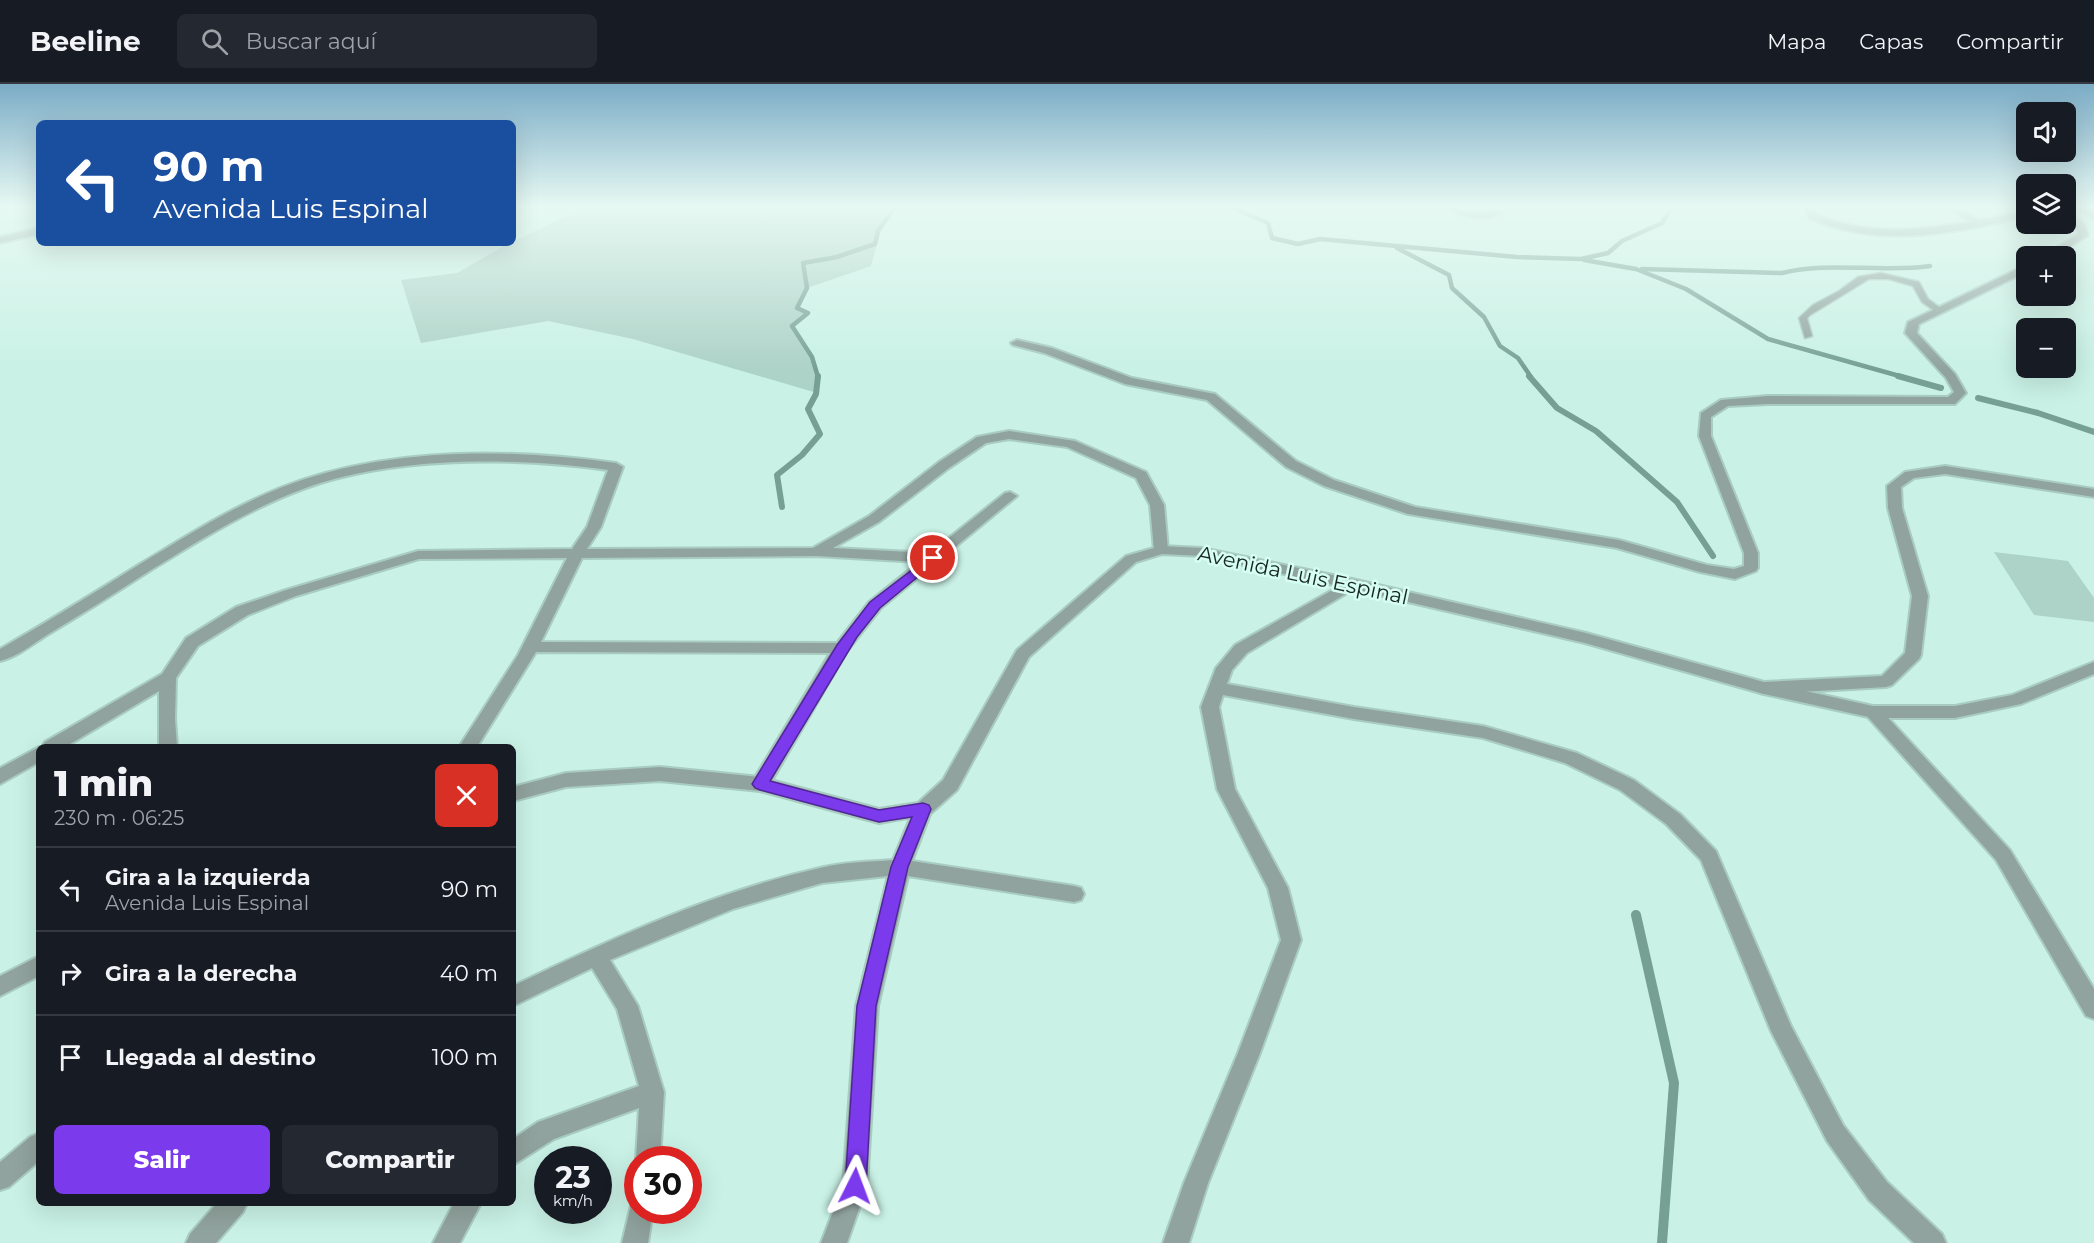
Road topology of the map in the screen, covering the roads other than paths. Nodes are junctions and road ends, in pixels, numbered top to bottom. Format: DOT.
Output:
graph roads {
  1 [pos="2016,273"];
  2 [pos="1939,310"];
  3 [pos="1808,336"];
  4 [pos="1017,343"];
  5 [pos="2094,493"];
  6 [pos="1010,496"];
  7 [pos="1161,550"];
  8 [pos="816,552"];
  9 [pos="577,553"];
  10 [pos="933,558"];
  11 [pos="1352,584"];
  12 [pos="531,646"];
  13 [pos="841,648"];
  14 [pos="0,656"];
  15 [pos="2094,668"];
  16 [pos="168,678"];
  17 [pos="1217,688"];
  18 [pos="1764,688"];
  19 [pos="1873,712"];
  20 [pos="56,744"];
  21 [pos="168,744"];
  22 [pos="470,744"];
  23 [pos="36,756"];
  24 [pos="0,777"];
  25 [pos="760,784"];
  26 [pos="516,793"];
  27 [pos="923,809"];
  28 [pos="900,867"];
  29 [pos="1074,894"];
  30 [pos="596,956"];
  31 [pos="36,967"];
  32 [pos="0,987"];
  33 [pos="516,995"];
  34 [pos="2094,1009"];
  35 [pos="652,1092"];
  36 [pos="649,1146"];
  37 [pos="36,1148"];
  38 [pos="516,1151"];
  39 [pos="0,1178"];
  40 [pos="231,1206"];
  41 [pos="466,1206"];
  42 [pos="638,1224"];
  43 [pos="199,1243"];
  44 [pos="446,1243"];
  45 [pos="635,1243"];
  46 [pos="834,1243"];
  47 [pos="1176,1243"];
  48 [pos="1933,1243"];
  1 -- 2 [label="street"];
  2 -- 3 [label="lane"];
  2 -- 4 [label="street"];
  5 -- 18 [label="street"];
  6 -- 10 [label="street"];
  7 -- 8 [label="street"];
  7 -- 11 [label="street, Avenida Luis Espinal"];
  7 -- 27 [label="street, Avenida Luis Espinal"];
  8 -- 9 [label="street"];
  8 -- 10 [label="street"];
  9 -- 12 [label="street"];
  9 -- 14 [label="street"];
  9 -- 16 [label="street"];
  10 -- 13 [label="street"];
  11 -- 17 [label="street"];
  11 -- 18 [label="street, Avenida Luis Espinal"];
  12 -- 13 [label="street"];
  12 -- 22 [label="street"];
  13 -- 25 [label="street"];
  15 -- 19 [label="street, Avenida Luis Espinal"];
  16 -- 20 [label="street"];
  16 -- 21 [label="street"];
  17 -- 47 [label="street"];
  17 -- 48 [label="street"];
  18 -- 19 [label="street, Avenida Luis Espinal"];
  19 -- 34 [label="street"];
  23 -- 24 [label="street"];
  25 -- 26 [label="street"];
  25 -- 27 [label="street"];
  27 -- 28 [label="street"];
  28 -- 29 [label="street"];
  28 -- 30 [label="street"];
  28 -- 46 [label="street"];
  30 -- 33 [label="street"];
  30 -- 35 [label="street"];
  31 -- 32 [label="street"];
  35 -- 36 [label="street"];
  35 -- 38 [label="street"];
  37 -- 39 [label="street"];
  40 -- 43 [label="street"];
  41 -- 44 [label="street"];
  42 -- 45 [label="street"];
}
